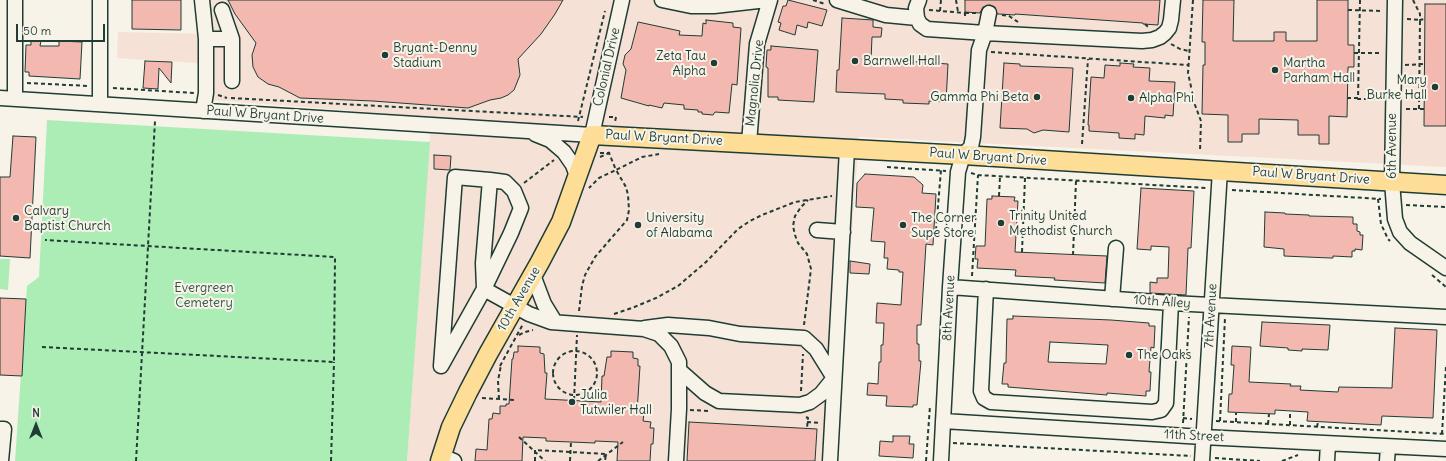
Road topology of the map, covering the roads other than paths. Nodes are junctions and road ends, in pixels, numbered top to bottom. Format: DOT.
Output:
graph roads {
  1 [pos="15,0"];
  2 [pos="100,0"];
  3 [pos="202,0"];
  4 [pos="622,0"];
  5 [pos="662,0"];
  6 [pos="767,0"];
  7 [pos="770,0"];
  8 [pos="837,0"];
  9 [pos="919,0"];
  10 [pos="1173,0"];
  11 [pos="1395,0"];
  12 [pos="222,10"];
  13 [pos="989,13"];
  14 [pos="916,18"];
  15 [pos="985,33"];
  16 [pos="206,38"];
  17 [pos="232,39"];
  18 [pos="232,80"];
  19 [pos="0,98"];
  20 [pos="15,99"];
  21 [pos="100,104"];
  22 [pos="203,111"];
  23 [pos="529,131"];
  24 [pos="585,139"];
  25 [pos="749,143"];
  26 [pos="847,149"];
  27 [pos="961,163"];
  28 [pos="1220,170"];
  29 [pos="577,176"];
  30 [pos="490,180"];
  31 [pos="1392,182"];
  32 [pos="1446,185"];
  33 [pos="817,230"];
  34 [pos="843,232"];
  35 [pos="1116,248"];
  36 [pos="1446,268"];
  37 [pos="533,275"];
  38 [pos="950,287"];
  39 [pos="484,289"];
  40 [pos="986,289"];
  41 [pos="1112,298"];
  42 [pos="1171,303"];
  43 [pos="1219,305"];
  44 [pos="515,307"];
  45 [pos="1446,317"];
  46 [pos="555,322"];
  47 [pos="644,329"];
  48 [pos="680,371"];
  49 [pos="834,378"];
  50 [pos="1068,406"];
  51 [pos="943,421"];
  52 [pos="0,429"];
  53 [pos="1067,429"];
  54 [pos="1204,437"];
  55 [pos="1328,444"];
  56 [pos="1388,447"];
  57 [pos="1444,449"];
  58 [pos="445,459"];
  59 [pos="1202,459"];
  60 [pos="1,461"];
  61 [pos="676,461"];
  62 [pos="830,461"];
  63 [pos="940,461"];
  64 [pos="1327,461"];
  65 [pos="1387,461"];
  1 -- 20 [label="street"];
  2 -- 21 [label="street"];
  3 -- 16 [label="street"];
  4 -- 24 [label="street, Colonial Drive"];
  5 -- 6 [label="street"];
  7 -- 25 [label="street, Magnolia Drive"];
  8 -- 14 [label="street"];
  9 -- 14 [label="street"];
  10 -- 15 [label="street"];
  11 -- 31 [label="street, 6th Avenue"];
  12 -- 17 [label="street"];
  13 -- 15 [label="street"];
  14 -- 15 [label="street"];
  15 -- 27 [label="street"];
  16 -- 17 [label="street"];
  16 -- 22 [label="street"];
  17 -- 18 [label="street"];
  19 -- 20 [label="street, Paul W Bryant Drive"];
  20 -- 21 [label="street, Paul W Bryant Drive"];
  21 -- 22 [label="street, Paul W Bryant Drive"];
  22 -- 23 [label="street, Paul W Bryant Drive"];
  23 -- 24 [label="street, Paul W Bryant Drive"];
  23 -- 29 [label="street, Paul W Bryant Drive"];
  24 -- 25 [label="main road, Paul W Bryant Drive"];
  24 -- 29 [label="main road, 10th Avenue"];
  25 -- 26 [label="main road, Paul W Bryant Drive"];
  26 -- 27 [label="main road, Paul W Bryant Drive"];
  26 -- 34 [label="street"];
  27 -- 28 [label="main road, Paul W Bryant Drive"];
  27 -- 38 [label="street, 8th Avenue"];
  28 -- 31 [label="main road, Paul W Bryant Drive"];
  28 -- 43 [label="street, 7th Avenue"];
  29 -- 37 [label="main road, 10th Avenue"];
  30 -- 39 [label="street"];
  30 -- 39 [label="street"];
  30 -- 39 [label="street"];
  31 -- 32 [label="main road, Paul W Bryant Drive"];
  31 -- 36 [label="street, 6th Avenue"];
  33 -- 34 [label="street"];
  34 -- 49 [label="street"];
  35 -- 41 [label="street"];
  37 -- 44 [label="main road, 10th Avenue"];
  37 -- 46 [label="street"];
  38 -- 40 [label="street, 10th Alley"];
  38 -- 51 [label="street, 8th Avenue"];
  39 -- 44 [label="street"];
  40 -- 41 [label="street, 10th Alley"];
  40 -- 50 [label="street"];
  41 -- 42 [label="street, 10th Alley"];
  42 -- 43 [label="street, 10th Alley"];
  42 -- 50 [label="street"];
  43 -- 45 [label="street, 10th Alley"];
  43 -- 54 [label="street, 7th Avenue"];
  44 -- 46 [label="street"];
  44 -- 58 [label="main road, 10th Avenue"];
  46 -- 47 [label="street"];
  47 -- 48 [label="street"];
  47 -- 49 [label="street"];
  48 -- 49 [label="street"];
  48 -- 61 [label="street"];
  49 -- 62 [label="street"];
  50 -- 53 [label="street"];
  51 -- 53 [label="street, 11th Street"];
  51 -- 63 [label="street, 8th Avenue"];
  52 -- 60 [label="street"];
  53 -- 54 [label="street, 11th Street"];
  54 -- 55 [label="street, 11th Street"];
  54 -- 59 [label="street, 7th Avenue"];
  55 -- 56 [label="street, 11th Street"];
  55 -- 64 [label="street"];
  56 -- 57 [label="street, 11th Street"];
  56 -- 65 [label="street"];
}
